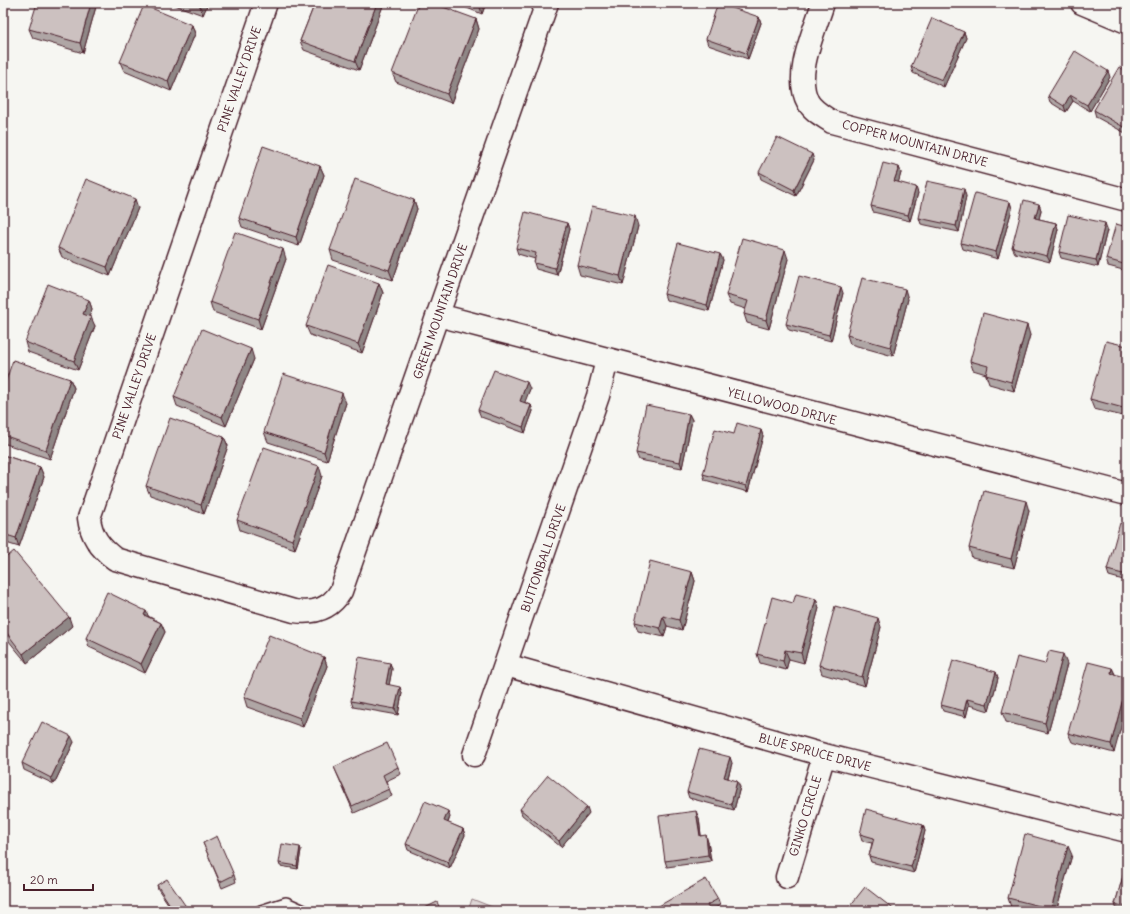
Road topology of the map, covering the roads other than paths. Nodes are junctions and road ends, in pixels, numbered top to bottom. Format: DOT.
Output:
graph roads {
  1 [pos="266,3"];
  2 [pos="546,3"];
  3 [pos="823,3"];
  4 [pos="1082,3"];
  5 [pos="1127,22"];
  6 [pos="1127,200"];
  7 [pos="438,315"];
  8 [pos="608,360"];
  9 [pos="1127,494"];
  10 [pos="321,609"];
  11 [pos="506,665"];
  12 [pos="474,755"];
  13 [pos="824,755"];
  14 [pos="1127,831"];
  15 [pos="787,877"];
  16 [pos="261,911"];
  17 [pos="304,911"];
  1 -- 10 [label="street, PINE VALLEY DRIVE"];
  2 -- 7 [label="street, GREEN MOUNTAIN DRIVE"];
  3 -- 6 [label="street, COPPER MOUNTAIN DRIVE"];
  4 -- 5 [label="street"];
  7 -- 8 [label="street, YELLOWOOD DRIVE"];
  7 -- 10 [label="street, GREEN MOUNTAIN DRIVE"];
  8 -- 9 [label="street, YELLOWOOD DRIVE"];
  8 -- 11 [label="street, BUTTONBALL DRIVE"];
  11 -- 12 [label="street, BUTTONBALL DRIVE"];
  11 -- 13 [label="street, BLUE SPRUCE DRIVE"];
  13 -- 14 [label="street, BLUE SPRUCE DRIVE"];
  13 -- 15 [label="street, GINKO CIRCLE"];
  16 -- 17 [label="lane"];
}
